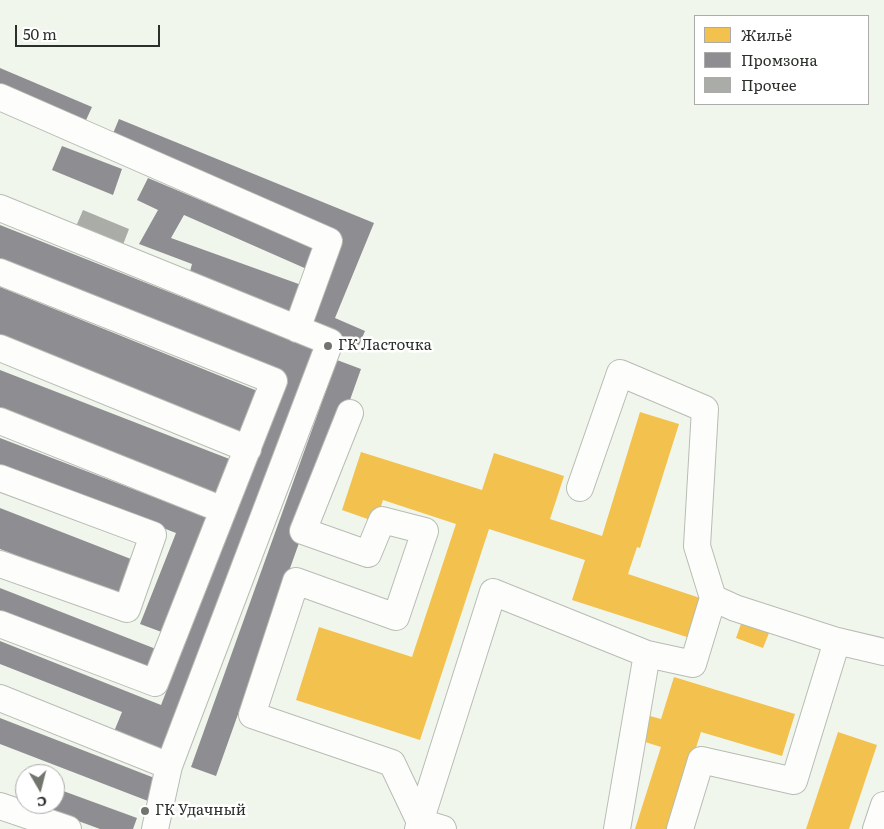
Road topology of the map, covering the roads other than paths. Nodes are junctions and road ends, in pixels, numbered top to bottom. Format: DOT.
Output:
graph roads {
  1 [pos="0,97"];
  2 [pos="0,208"];
  3 [pos="0,272"];
  4 [pos="297,329"];
  5 [pos="0,348"];
  6 [pos="350,413"];
  7 [pos="0,421"];
  8 [pos="248,448"];
  9 [pos="0,478"];
  10 [pos="580,488"];
  11 [pos="223,510"];
  12 [pos="0,564"];
  13 [pos="712,598"];
  14 [pos="0,624"];
  15 [pos="837,641"];
  16 [pos="884,652"];
  17 [pos="647,654"];
  18 [pos="0,698"];
  19 [pos="169,766"];
  20 [pos="884,805"];
  21 [pos="0,806"];
  22 [pos="427,827"];
  23 [pos="68,829"];
  24 [pos="155,829"];
  25 [pos="617,829"];
  26 [pos="680,829"];
  27 [pos="876,829"];
  1 -- 4 [label="street"];
  2 -- 4 [label="street"];
  3 -- 8 [label="street"];
  4 -- 19 [label="street"];
  5 -- 8 [label="street"];
  6 -- 22 [label="street"];
  7 -- 11 [label="street"];
  8 -- 11 [label="street"];
  9 -- 12 [label="street"];
  10 -- 13 [label="street"];
  11 -- 14 [label="street"];
  13 -- 15 [label="street"];
  13 -- 17 [label="street"];
  15 -- 16 [label="street"];
  15 -- 26 [label="street"];
  17 -- 22 [label="street"];
  17 -- 25 [label="street"];
  18 -- 19 [label="street"];
  19 -- 24 [label="street"];
  20 -- 27 [label="street"];
  21 -- 23 [label="street"];
}
